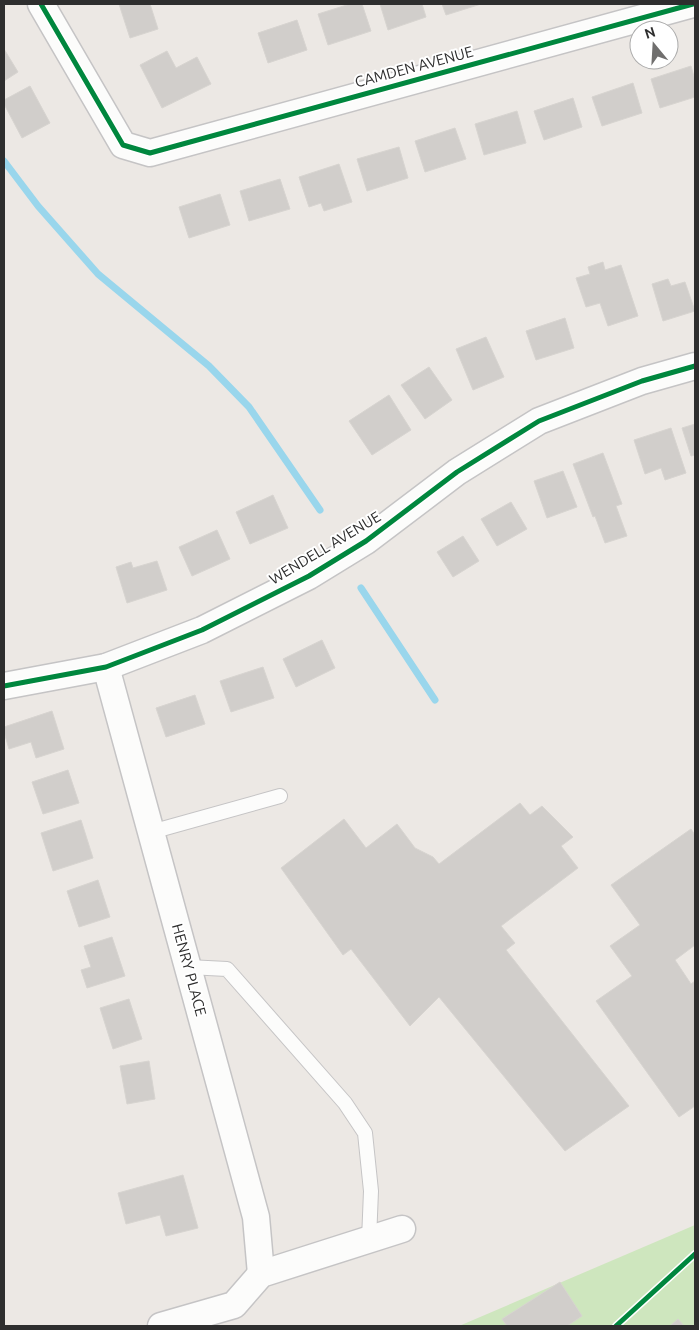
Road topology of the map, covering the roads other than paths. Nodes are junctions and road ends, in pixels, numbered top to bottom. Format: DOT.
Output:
graph roads {
  1 [pos="41,4"];
  2 [pos="693,4"];
  3 [pos="695,366"];
  4 [pos="106,667"];
  5 [pos="4,686"];
  6 [pos="280,796"];
  7 [pos="151,832"];
  8 [pos="188,967"];
  9 [pos="402,1229"];
  10 [pos="368,1240"];
  11 [pos="261,1274"];
  12 [pos="161,1326"];
  1 -- 2 [label="street, CAMDEN AVENUE"];
  3 -- 4 [label="street, WENDELL AVENUE"];
  4 -- 5 [label="street, WENDELL AVENUE"];
  4 -- 7 [label="street, HENRY PLACE"];
  6 -- 7 [label="lane"];
  7 -- 8 [label="street, HENRY PLACE"];
  8 -- 10 [label="lane"];
  8 -- 11 [label="street, HENRY PLACE"];
  9 -- 10 [label="street"];
  10 -- 11 [label="street"];
  11 -- 12 [label="street"];
}
